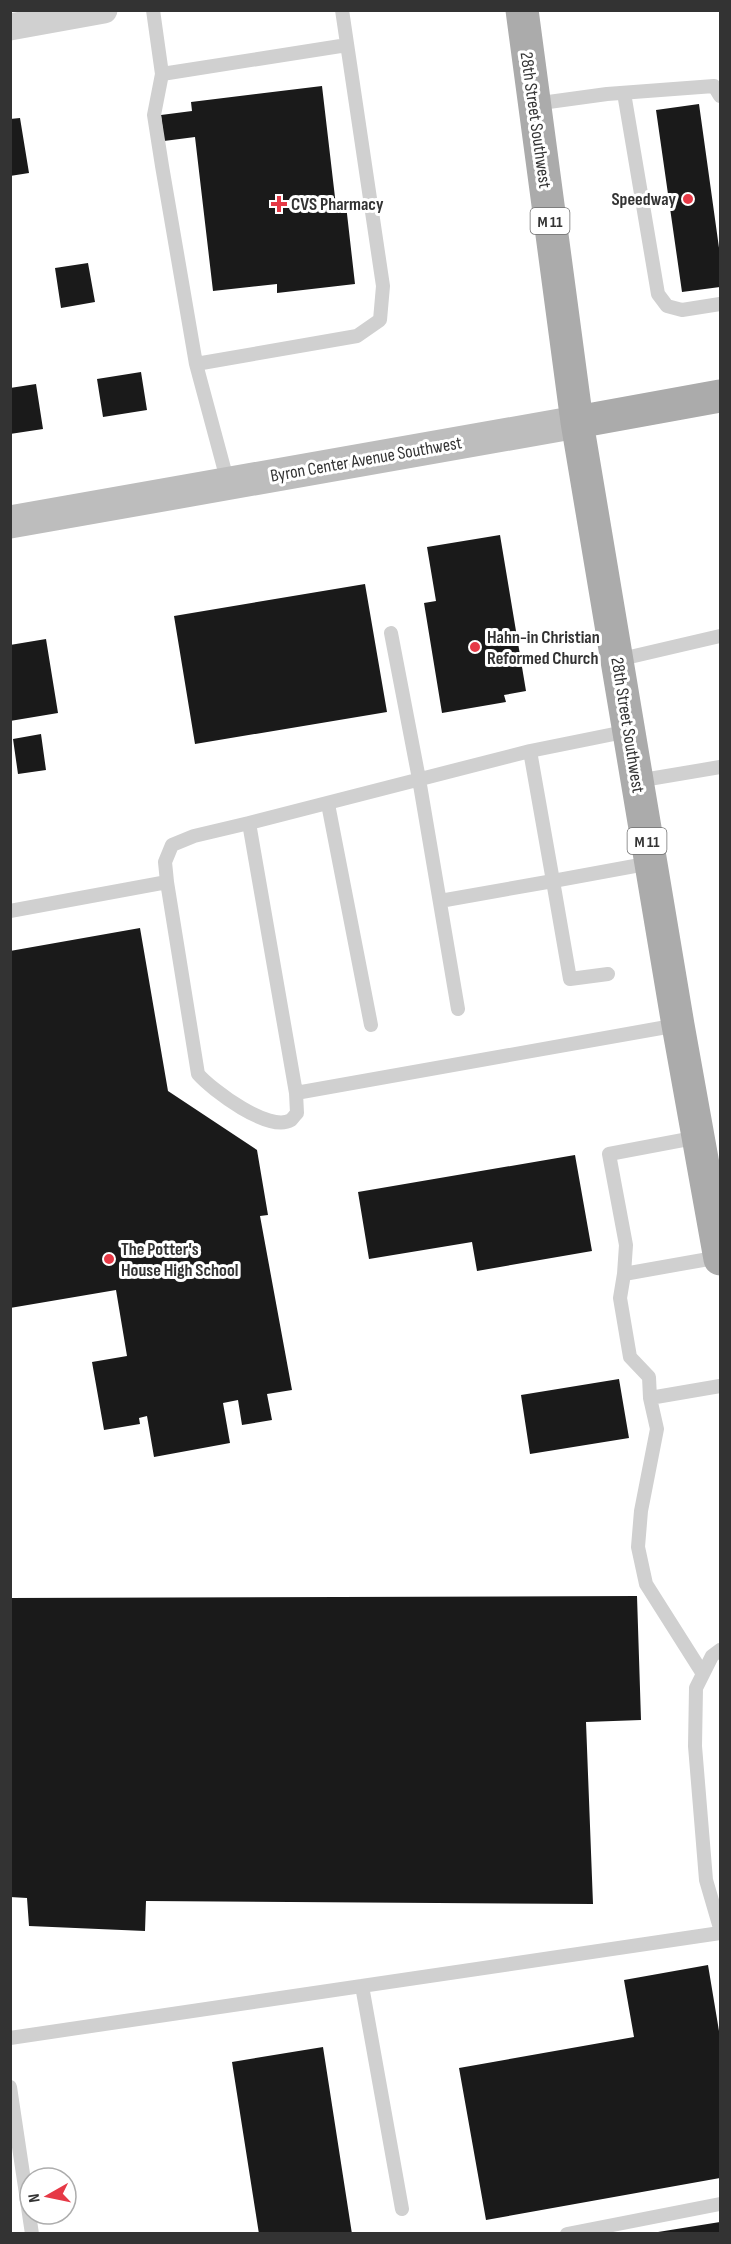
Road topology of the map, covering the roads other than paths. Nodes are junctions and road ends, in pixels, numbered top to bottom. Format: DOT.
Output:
graph roads {
  1 [pos="104,10"];
  2 [pos="153,10"];
  3 [pos="342,10"];
  4 [pos="522,10"];
  5 [pos="10,27"];
  6 [pos="347,45"];
  7 [pos="162,74"];
  8 [pos="624,93"];
  9 [pos="720,96"];
  10 [pos="534,104"];
  11 [pos="720,304"];
  12 [pos="196,364"];
  13 [pos="720,396"];
  14 [pos="577,422"];
  15 [pos="228,483"];
  16 [pos="10,522"];
  17 [pos="391,633"];
  18 [pos="720,636"];
  19 [pos="617,660"];
  20 [pos="629,731"];
  21 [pos="530,751"];
  22 [pos="720,767"];
  23 [pos="420,779"];
  24 [pos="637,781"];
  25 [pos="328,804"];
  26 [pos="249,823"];
  27 [pos="651,863"];
  28 [pos="553,881"];
  29 [pos="167,882"];
  30 [pos="440,901"];
  31 [pos="10,911"];
  32 [pos="608,974"];
  33 [pos="458,1010"];
  34 [pos="371,1025"];
  35 [pos="678,1025"];
  36 [pos="296,1093"];
  37 [pos="699,1137"];
  38 [pos="712,1171"];
  39 [pos="720,1258"];
  40 [pos="624,1274"];
  41 [pos="720,1386"];
  42 [pos="650,1398"];
  43 [pos="720,1650"];
  44 [pos="703,1674"];
  45 [pos="720,1928"];
  46 [pos="720,1934"];
  47 [pos="362,1986"];
  48 [pos="10,2038"];
  49 [pos="10,2087"];
  50 [pos="720,2204"];
  51 [pos="402,2209"];
  52 [pos="32,2234"];
  53 [pos="567,2234"];
  1 -- 5 [label="street"];
  2 -- 7 [label="lane"];
  3 -- 6 [label="lane"];
  4 -- 10 [label="main road, 28th Street Southwest / M 11"];
  6 -- 7 [label="lane"];
  6 -- 12 [label="lane"];
  7 -- 12 [label="lane"];
  8 -- 9 [label="lane"];
  8 -- 10 [label="lane"];
  8 -- 11 [label="lane"];
  10 -- 14 [label="main road, 28th Street Southwest / M 11"];
  12 -- 15 [label="lane"];
  13 -- 14 [label="main road, Byron Center Avenue Southwest"];
  14 -- 15 [label="main road, Byron Center Avenue Southwest"];
  14 -- 19 [label="main road, 28th Street Southwest / M 11"];
  15 -- 16 [label="main road, Byron Center Avenue Southwest"];
  17 -- 23 [label="lane"];
  18 -- 19 [label="lane"];
  19 -- 20 [label="main road, 28th Street Southwest / M 11"];
  20 -- 21 [label="lane"];
  20 -- 24 [label="main road, 28th Street Southwest / M 11"];
  21 -- 23 [label="lane"];
  21 -- 28 [label="lane"];
  22 -- 24 [label="lane"];
  23 -- 25 [label="lane"];
  23 -- 30 [label="lane"];
  24 -- 27 [label="main road, 28th Street Southwest / M 11"];
  25 -- 26 [label="lane"];
  25 -- 34 [label="lane"];
  26 -- 29 [label="lane"];
  26 -- 36 [label="lane"];
  27 -- 28 [label="lane"];
  27 -- 35 [label="main road, 28th Street Southwest / M 11"];
  28 -- 30 [label="lane"];
  28 -- 32 [label="lane"];
  29 -- 31 [label="lane"];
  29 -- 36 [label="lane"];
  30 -- 33 [label="lane"];
  35 -- 36 [label="lane"];
  35 -- 37 [label="main road, 28th Street Southwest / M 11"];
  37 -- 38 [label="main road, 28th Street Southwest / M 11"];
  37 -- 40 [label="lane"];
  38 -- 39 [label="main road, 28th Street Southwest / M 11"];
  39 -- 40 [label="lane"];
  40 -- 42 [label="lane"];
  41 -- 42 [label="lane"];
  42 -- 44 [label="lane"];
  43 -- 44 [label="lane"];
  44 -- 45 [label="lane"];
  46 -- 47 [label="lane"];
  47 -- 48 [label="lane"];
  47 -- 51 [label="lane"];
  49 -- 52 [label="lane"];
  50 -- 53 [label="lane"];
}
